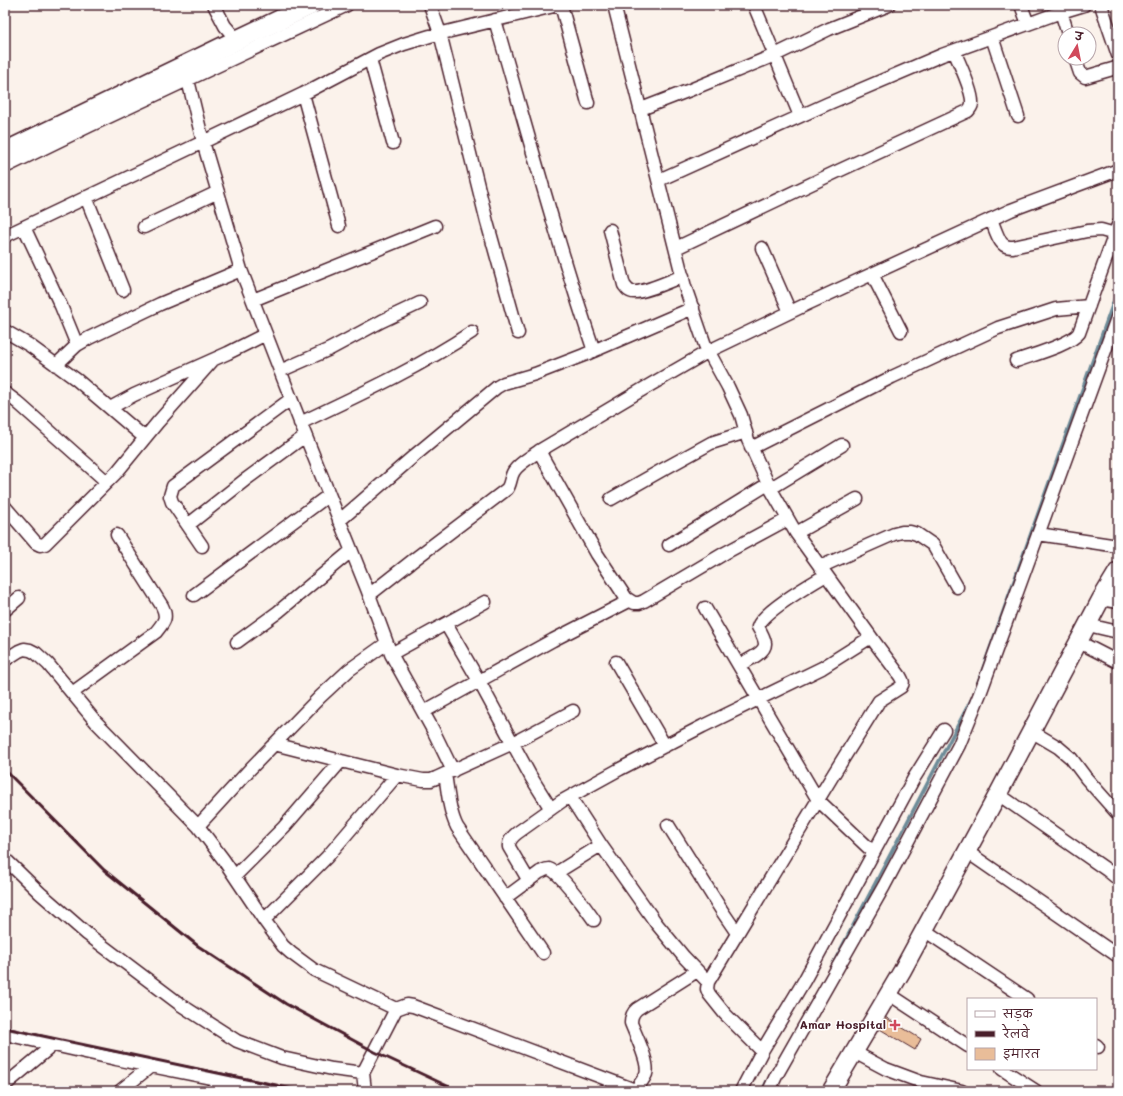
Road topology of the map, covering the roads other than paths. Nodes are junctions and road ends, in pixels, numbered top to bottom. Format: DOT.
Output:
graph roads {
  1 [pos="214,5"];
  2 [pos="311,5"];
  3 [pos="347,5"];
  4 [pos="430,5"];
  5 [pos="559,5"];
  6 [pos="614,5"];
  7 [pos="754,5"];
  8 [pos="889,5"];
  9 [pos="1022,5"];
  10 [pos="1084,5"];
  11 [pos="1101,5"];
  12 [pos="292,9"];
  13 [pos="1061,12"];
  14 [pos="495,20"];
  15 [pos="1028,24"];
  16 [pos="1065,26"];
  17 [pos="440,33"];
  18 [pos="992,37"];
  19 [pos="235,41"];
  20 [pos="954,51"];
  21 [pos="775,55"];
  22 [pos="1118,55"];
  23 [pos="370,59"];
  24 [pos="1078,66"];
  25 [pos="1118,66"];
  26 [pos="188,80"];
  27 [pos="303,94"];
  28 [pos="588,103"];
  29 [pos="641,109"];
  30 [pos="800,116"];
  31 [pos="1018,116"];
  32 [pos="203,142"];
  33 [pos="393,143"];
  34 [pos="5,152"];
  35 [pos="5,167"];
  36 [pos="1118,170"];
  37 [pos="659,180"];
  38 [pos="218,192"];
  39 [pos="86,197"];
  40 [pos="991,219"];
  41 [pos="339,226"];
  42 [pos="435,226"];
  43 [pos="24,227"];
  44 [pos="144,227"];
  45 [pos="610,230"];
  46 [pos="1116,230"];
  47 [pos="5,236"];
  48 [pos="676,248"];
  49 [pos="762,248"];
  50 [pos="241,270"];
  51 [pos="872,274"];
  52 [pos="683,276"];
  53 [pos="123,290"];
  54 [pos="253,300"];
  55 [pos="420,303"];
  56 [pos="1089,306"];
  57 [pos="693,308"];
  58 [pos="790,312"];
  59 [pos="1118,315"];
  60 [pos="5,331"];
  61 [pos="900,331"];
  62 [pos="472,332"];
  63 [pos="518,333"];
  64 [pos="266,334"];
  65 [pos="77,345"];
  66 [pos="594,351"];
  67 [pos="709,351"];
  68 [pos="213,360"];
  69 [pos="1016,361"];
  70 [pos="56,365"];
  71 [pos="280,371"];
  72 [pos="5,394"];
  73 [pos="291,399"];
  74 [pos="110,408"];
  75 [pos="300,423"];
  76 [pos="746,432"];
  77 [pos="305,436"];
  78 [pos="145,438"];
  79 [pos="842,444"];
  80 [pos="751,448"];
  81 [pos="539,451"];
  82 [pos="108,482"];
  83 [pos="769,486"];
  84 [pos="329,495"];
  85 [pos="611,499"];
  86 [pos="857,499"];
  87 [pos="5,507"];
  88 [pos="788,519"];
  89 [pos="339,521"];
  90 [pos="188,525"];
  91 [pos="796,533"];
  92 [pos="1038,534"];
  93 [pos="117,535"];
  94 [pos="669,545"];
  95 [pos="202,546"];
  96 [pos="1118,546"];
  97 [pos="351,551"];
  98 [pos="823,571"];
  99 [pos="1118,571"];
  100 [pos="957,587"];
  101 [pos="194,595"];
  102 [pos="369,595"];
  103 [pos="19,598"];
  104 [pos="1101,599"];
  105 [pos="629,601"];
  106 [pos="485,602"];
  107 [pos="1118,602"];
  108 [pos="704,608"];
  109 [pos="5,610"];
  110 [pos="446,624"];
  111 [pos="1088,625"];
  112 [pos="1118,632"];
  113 [pos="871,637"];
  114 [pos="237,642"];
  115 [pos="387,642"];
  116 [pos="1079,642"];
  117 [pos="391,654"];
  118 [pos="5,660"];
  119 [pos="616,662"];
  120 [pos="1118,662"];
  121 [pos="738,665"];
  122 [pos="479,681"];
  123 [pos="72,693"];
  124 [pos="759,699"];
  125 [pos="573,711"];
  126 [pos="423,712"];
  127 [pos="944,730"];
  128 [pos="1031,731"];
  129 [pos="513,743"];
  130 [pos="274,744"];
  131 [pos="665,746"];
  132 [pos="341,760"];
  133 [pos="449,773"];
  134 [pos="397,775"];
  135 [pos="998,794"];
  136 [pos="570,797"];
  137 [pos="818,800"];
  138 [pos="551,809"];
  139 [pos="1118,814"];
  140 [pos="668,825"];
  141 [pos="198,826"];
  142 [pos="601,845"];
  143 [pos="966,851"];
  144 [pos="873,852"];
  145 [pos="6,861"];
  146 [pos="556,873"];
  147 [pos="235,876"];
  148 [pos="1118,879"];
  149 [pos="529,881"];
  150 [pos="505,898"];
  151 [pos="264,920"];
  152 [pos="594,920"];
  153 [pos="924,930"];
  154 [pos="737,933"];
  155 [pos="543,953"];
  156 [pos="1118,956"];
  157 [pos="697,971"];
  158 [pos="708,982"];
  159 [pos="889,994"];
  160 [pos="1026,998"];
  161 [pos="396,1009"];
  162 [pos="5,1034"];
  163 [pos="53,1045"];
  164 [pos="967,1045"];
  165 [pos="762,1051"];
  166 [pos="854,1052"];
  167 [pos="151,1066"];
  168 [pos="1004,1070"];
  169 [pos="363,1073"];
  170 [pos="225,1081"];
  171 [pos="5,1085"];
  172 [pos="637,1090"];
  173 [pos="120,1091"];
  174 [pos="211,1091"];
  175 [pos="276,1091"];
  176 [pos="365,1091"];
  177 [pos="741,1091"];
  178 [pos="770,1091"];
  179 [pos="831,1091"];
  180 [pos="962,1091"];
  181 [pos="1036,1091"];
  1 -- 19 [label="street"];
  2 -- 12 [label="main road"];
  3 -- 26 [label="street"];
  4 -- 17 [label="street"];
  5 -- 14 [label="street"];
  5 -- 28 [label="street"];
  6 -- 29 [label="street"];
  7 -- 21 [label="street"];
  8 -- 21 [label="street"];
  9 -- 15 [label="street"];
  10 -- 13 [label="street"];
  11 -- 22 [label="street"];
  12 -- 19 [label="main road"];
  13 -- 15 [label="street"];
  13 -- 16 [label="street"];
  14 -- 17 [label="street"];
  14 -- 66 [label="street"];
  15 -- 18 [label="street"];
  17 -- 23 [label="street"];
  17 -- 63 [label="street"];
  18 -- 20 [label="street"];
  18 -- 31 [label="street"];
  19 -- 34 [label="main road"];
  20 -- 30 [label="street"];
  20 -- 48 [label="street"];
  21 -- 29 [label="street"];
  21 -- 30 [label="street"];
  23 -- 27 [label="street"];
  23 -- 33 [label="street"];
  24 -- 25 [label="street"];
  26 -- 32 [label="street"];
  26 -- 35 [label="street"];
  27 -- 32 [label="street"];
  27 -- 41 [label="street"];
  29 -- 37 [label="street"];
  30 -- 37 [label="street"];
  32 -- 38 [label="street"];
  32 -- 39 [label="street"];
  36 -- 40 [label="street"];
  37 -- 48 [label="street"];
  38 -- 44 [label="street"];
  38 -- 50 [label="street"];
  39 -- 43 [label="street"];
  39 -- 53 [label="street"];
  40 -- 46 [label="street"];
  40 -- 51 [label="street"];
  42 -- 54 [label="street"];
  43 -- 47 [label="street"];
  43 -- 65 [label="street"];
  45 -- 52 [label="street"];
  46 -- 56 [label="street"];
  48 -- 52 [label="street"];
  49 -- 58 [label="street"];
  50 -- 54 [label="street"];
  50 -- 65 [label="street"];
  51 -- 58 [label="street"];
  51 -- 61 [label="street"];
  52 -- 57 [label="street"];
  54 -- 64 [label="street"];
  55 -- 71 [label="street"];
  56 -- 69 [label="street"];
  56 -- 80 [label="street"];
  57 -- 66 [label="street"];
  57 -- 67 [label="street"];
  58 -- 67 [label="street"];
  59 -- 92 [label="street"];
  60 -- 70 [label="street"];
  62 -- 75 [label="street"];
  64 -- 68 [label="street"];
  64 -- 71 [label="street"];
  65 -- 70 [label="street"];
  66 -- 89 [label="street"];
  67 -- 76 [label="street"];
  67 -- 81 [label="street"];
  68 -- 74 [label="street"];
  68 -- 78 [label="street"];
  70 -- 74 [label="street"];
  71 -- 73 [label="street"];
  72 -- 82 [label="street"];
  73 -- 75 [label="street"];
  73 -- 90 [label="street"];
  74 -- 78 [label="street"];
  75 -- 77 [label="street"];
  76 -- 80 [label="street"];
  76 -- 85 [label="street"];
  77 -- 84 [label="street"];
  77 -- 90 [label="street"];
  78 -- 82 [label="street"];
  79 -- 83 [label="street"];
  80 -- 83 [label="street"];
  81 -- 102 [label="street"];
  81 -- 105 [label="street"];
  82 -- 87 [label="street"];
  83 -- 88 [label="street"];
  83 -- 94 [label="street"];
  84 -- 89 [label="street"];
  84 -- 101 [label="street"];
  86 -- 91 [label="street"];
  88 -- 91 [label="street"];
  88 -- 105 [label="street"];
  89 -- 97 [label="street"];
  90 -- 95 [label="street"];
  91 -- 98 [label="street"];
  92 -- 96 [label="street"];
  92 -- 178 [label="street"];
  93 -- 123 [label="street"];
  97 -- 102 [label="street"];
  97 -- 114 [label="street"];
  98 -- 100 [label="street"];
  98 -- 113 [label="street"];
  98 -- 121 [label="street"];
  99 -- 104 [label="street"];
  102 -- 115 [label="street"];
  103 -- 109 [label="street"];
  104 -- 107 [label="street"];
  104 -- 111 [label="street"];
  105 -- 122 [label="street"];
  106 -- 110 [label="street"];
  108 -- 121 [label="street"];
  110 -- 117 [label="street"];
  110 -- 122 [label="street"];
  111 -- 112 [label="street"];
  111 -- 116 [label="street"];
  113 -- 124 [label="street"];
  113 -- 137 [label="street"];
  115 -- 117 [label="street"];
  115 -- 130 [label="street"];
  116 -- 120 [label="street"];
  116 -- 128 [label="street"];
  117 -- 126 [label="street"];
  118 -- 123 [label="street"];
  119 -- 131 [label="street"];
  121 -- 124 [label="street"];
  122 -- 126 [label="street"];
  122 -- 129 [label="street"];
  123 -- 141 [label="street"];
  124 -- 131 [label="street"];
  124 -- 137 [label="street"];
  125 -- 129 [label="street"];
  126 -- 133 [label="street"];
  127 -- 144 [label="street"];
  128 -- 135 [label="street"];
  128 -- 139 [label="street"];
  129 -- 133 [label="street"];
  129 -- 138 [label="street"];
  130 -- 132 [label="street"];
  130 -- 141 [label="street"];
  131 -- 136 [label="street"];
  132 -- 134 [label="street"];
  132 -- 147 [label="street"];
  133 -- 134 [label="street"];
  133 -- 150 [label="street"];
  134 -- 151 [label="street"];
  135 -- 143 [label="street"];
  135 -- 148 [label="street"];
  136 -- 138 [label="street"];
  136 -- 142 [label="street"];
  137 -- 144 [label="street"];
  137 -- 154 [label="street"];
  138 -- 149 [label="street"];
  140 -- 154 [label="street"];
  141 -- 147 [label="street"];
  142 -- 146 [label="street"];
  142 -- 157 [label="street"];
  143 -- 153 [label="street"];
  143 -- 156 [label="street"];
  144 -- 165 [label="street"];
  145 -- 169 [label="street"];
  146 -- 149 [label="street"];
  146 -- 152 [label="street"];
  147 -- 151 [label="street"];
  149 -- 150 [label="street"];
  150 -- 155 [label="street"];
  151 -- 161 [label="street"];
  153 -- 159 [label="street"];
  153 -- 160 [label="street"];
  154 -- 158 [label="street"];
  157 -- 158 [label="street"];
  157 -- 172 [label="street"];
  158 -- 165 [label="street"];
  159 -- 164 [label="street"];
  159 -- 166 [label="street"];
  161 -- 169 [label="street"];
  161 -- 172 [label="street"];
  162 -- 163 [label="street"];
  163 -- 167 [label="street"];
  163 -- 171 [label="street"];
  165 -- 177 [label="street"];
  166 -- 179 [label="street"];
  166 -- 180 [label="street"];
  167 -- 170 [label="street"];
  167 -- 173 [label="street"];
  168 -- 181 [label="street"];
  169 -- 176 [label="street"];
  170 -- 174 [label="street"];
  170 -- 175 [label="street"];
}
